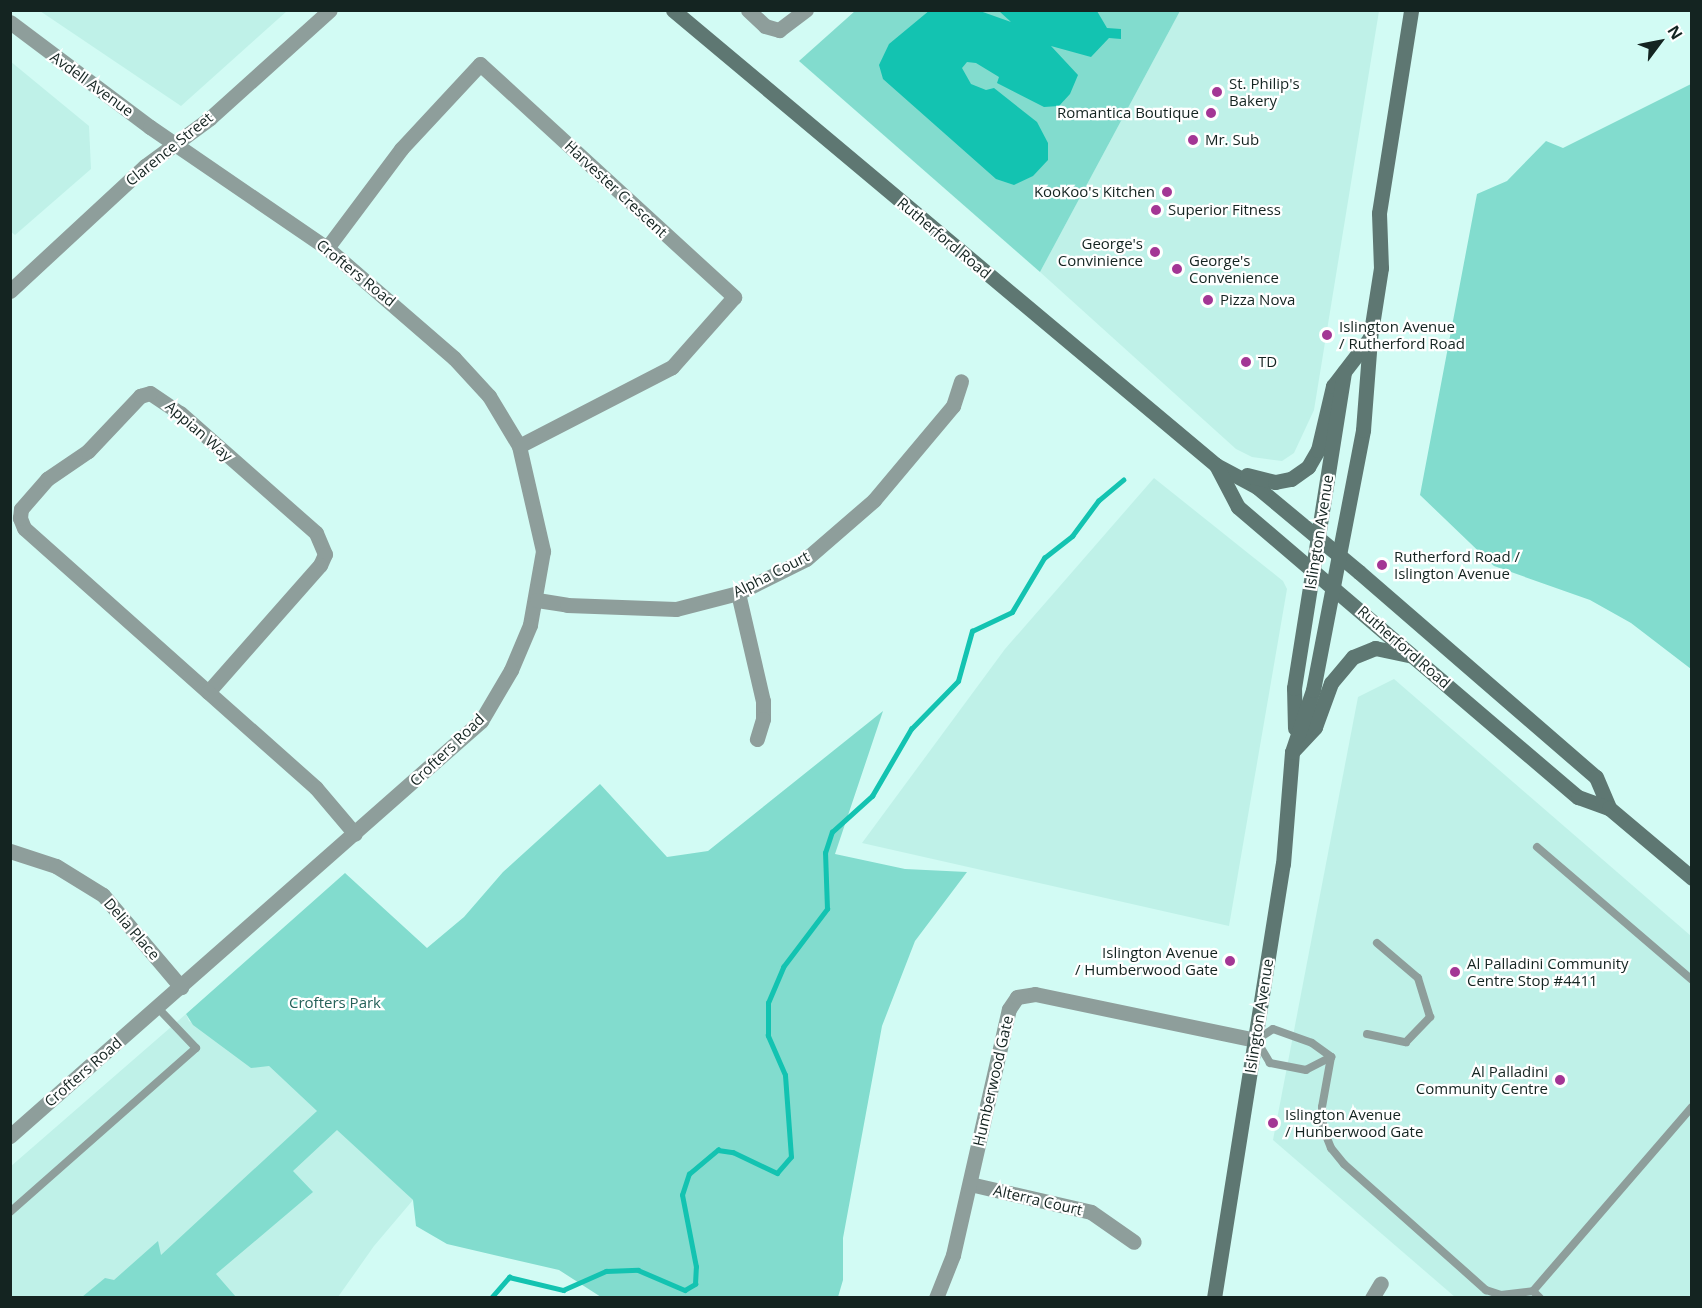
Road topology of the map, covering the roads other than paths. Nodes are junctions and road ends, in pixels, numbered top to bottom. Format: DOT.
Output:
graph roads {
  1 [pos="330,10"];
  2 [pos="674,10"];
  3 [pos="748,10"];
  4 [pos="806,10"];
  5 [pos="1411,10"];
  6 [pos="10,22"];
  7 [pos="176,143"];
  8 [pos="327,248"];
  9 [pos="10,291"];
  10 [pos="1370,338"];
  11 [pos="1344,372"];
  12 [pos="961,381"];
  13 [pos="519,446"];
  14 [pos="1194,446"];
  15 [pos="1216,465"];
  16 [pos="1318,537"];
  17 [pos="1340,556"];
  18 [pos="1313,569"];
  19 [pos="1333,586"];
  20 [pos="738,593"];
  21 [pos="537,600"];
  22 [pos="1418,659"];
  23 [pos="208,692"];
  24 [pos="1296,734"];
  25 [pos="757,739"];
  26 [pos="1292,752"];
  27 [pos="1609,808"];
  28 [pos="355,834"];
  29 [pos="1537,847"];
  30 [pos="10,851"];
  31 [pos="1692,878"];
  32 [pos="1377,943"];
  33 [pos="1692,980"];
  34 [pos="181,987"];
  35 [pos="157,1007"];
  36 [pos="1367,1034"];
  37 [pos="1256,1040"];
  38 [pos="1331,1057"];
  39 [pos="1692,1107"];
  40 [pos="10,1136"];
  41 [pos="969,1184"];
  42 [pos="10,1212"];
  43 [pos="1134,1242"];
  44 [pos="1381,1283"];
  45 [pos="1533,1291"];
  46 [pos="936,1298"];
  47 [pos="1214,1298"];
  48 [pos="1372,1298"];
  49 [pos="1540,1298"];
  1 -- 7 [label="street, Clarence Street"];
  2 -- 14 [label="main road, Rutherford Road"];
  3 -- 4 [label="street"];
  5 -- 10 [label="main road, Islington Avenue"];
  6 -- 7 [label="street, Avdell Avenue"];
  7 -- 8 [label="street, Crofters Road"];
  7 -- 9 [label="street, Clarence Street"];
  8 -- 13 [label="street, Crofters Road"];
  8 -- 13 [label="street, Harvester Crescent"];
  10 -- 11 [label="main road, Islington Avenue"];
  10 -- 17 [label="main road, Islington Avenue"];
  11 -- 14 [label="main road"];
  11 -- 16 [label="main road, Islington Avenue"];
  12 -- 20 [label="street, Alpha Court"];
  13 -- 21 [label="street, Crofters Road"];
  14 -- 15 [label="main road, Rutherford Road"];
  15 -- 16 [label="main road, Rutherford Road"];
  15 -- 18 [label="main road, Rutherford Road"];
  16 -- 17 [label="main road, Rutherford Road"];
  16 -- 18 [label="main road, Islington Avenue"];
  17 -- 19 [label="main road, Islington Avenue"];
  17 -- 27 [label="main road, Rutherford Road"];
  18 -- 19 [label="main road, Rutherford Road"];
  18 -- 24 [label="main road, Islington Avenue"];
  19 -- 22 [label="main road, Rutherford Road"];
  19 -- 24 [label="main road, Islington Avenue"];
  20 -- 21 [label="street, Alpha Court"];
  20 -- 25 [label="street"];
  21 -- 28 [label="street, Crofters Road"];
  22 -- 26 [label="main road"];
  22 -- 27 [label="main road, Rutherford Road"];
  23 -- 23 [label="street, Appian Way"];
  23 -- 28 [label="street, Appian Way"];
  24 -- 26 [label="main road, Islington Avenue"];
  26 -- 37 [label="main road, Islington Avenue"];
  27 -- 31 [label="main road, Rutherford Road"];
  28 -- 34 [label="street, Crofters Road"];
  29 -- 33 [label="lane"];
  30 -- 34 [label="street, Delia Place"];
  32 -- 36 [label="lane"];
  34 -- 35 [label="street, Crofters Road"];
  35 -- 40 [label="street, Crofters Road"];
  35 -- 42 [label="lane"];
  37 -- 38 [label="lane"];
  37 -- 38 [label="lane"];
  37 -- 41 [label="street, Humberwood Gate"];
  37 -- 47 [label="main road, Islington Avenue"];
  38 -- 45 [label="lane"];
  39 -- 45 [label="lane"];
  41 -- 43 [label="street, Alterra Court"];
  41 -- 46 [label="street, Humberwood Gate"];
  44 -- 48 [label="street"];
  45 -- 49 [label="lane"];
}
